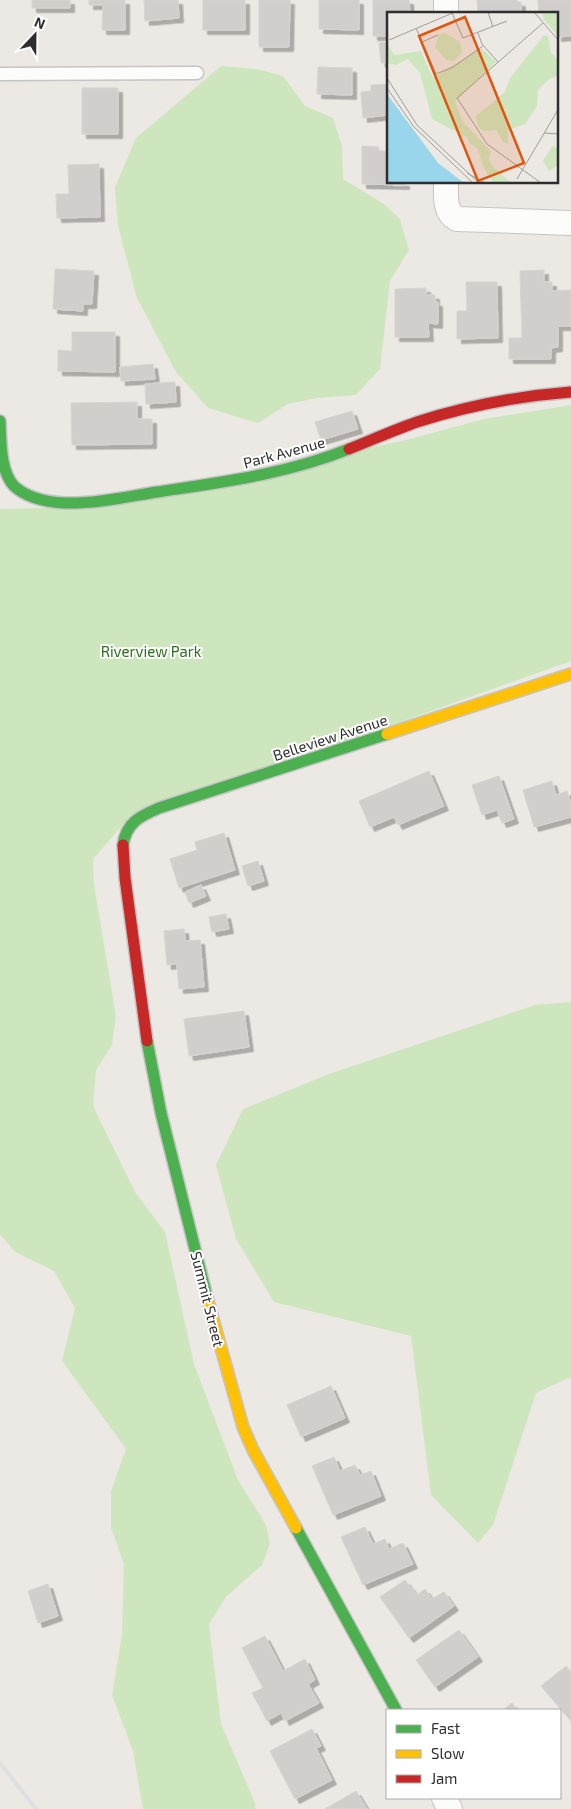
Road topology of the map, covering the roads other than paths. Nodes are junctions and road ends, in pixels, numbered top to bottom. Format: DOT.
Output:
graph roads {
  1 [pos="197,73"];
  2 [pos="0,74"];
  3 [pos="446,184"];
  4 [pos="571,223"];
  5 [pos="571,392"];
  6 [pos="0,421"];
  7 [pos="571,674"];
  8 [pos="123,853"];
  9 [pos="395,1709"];
  1 -- 2 [label="lane"];
  3 -- 4 [label="street"];
  5 -- 6 [label="street, Park Avenue"];
  7 -- 8 [label="street, Belleview Avenue"];
  8 -- 9 [label="street, Summit Street"];
}
